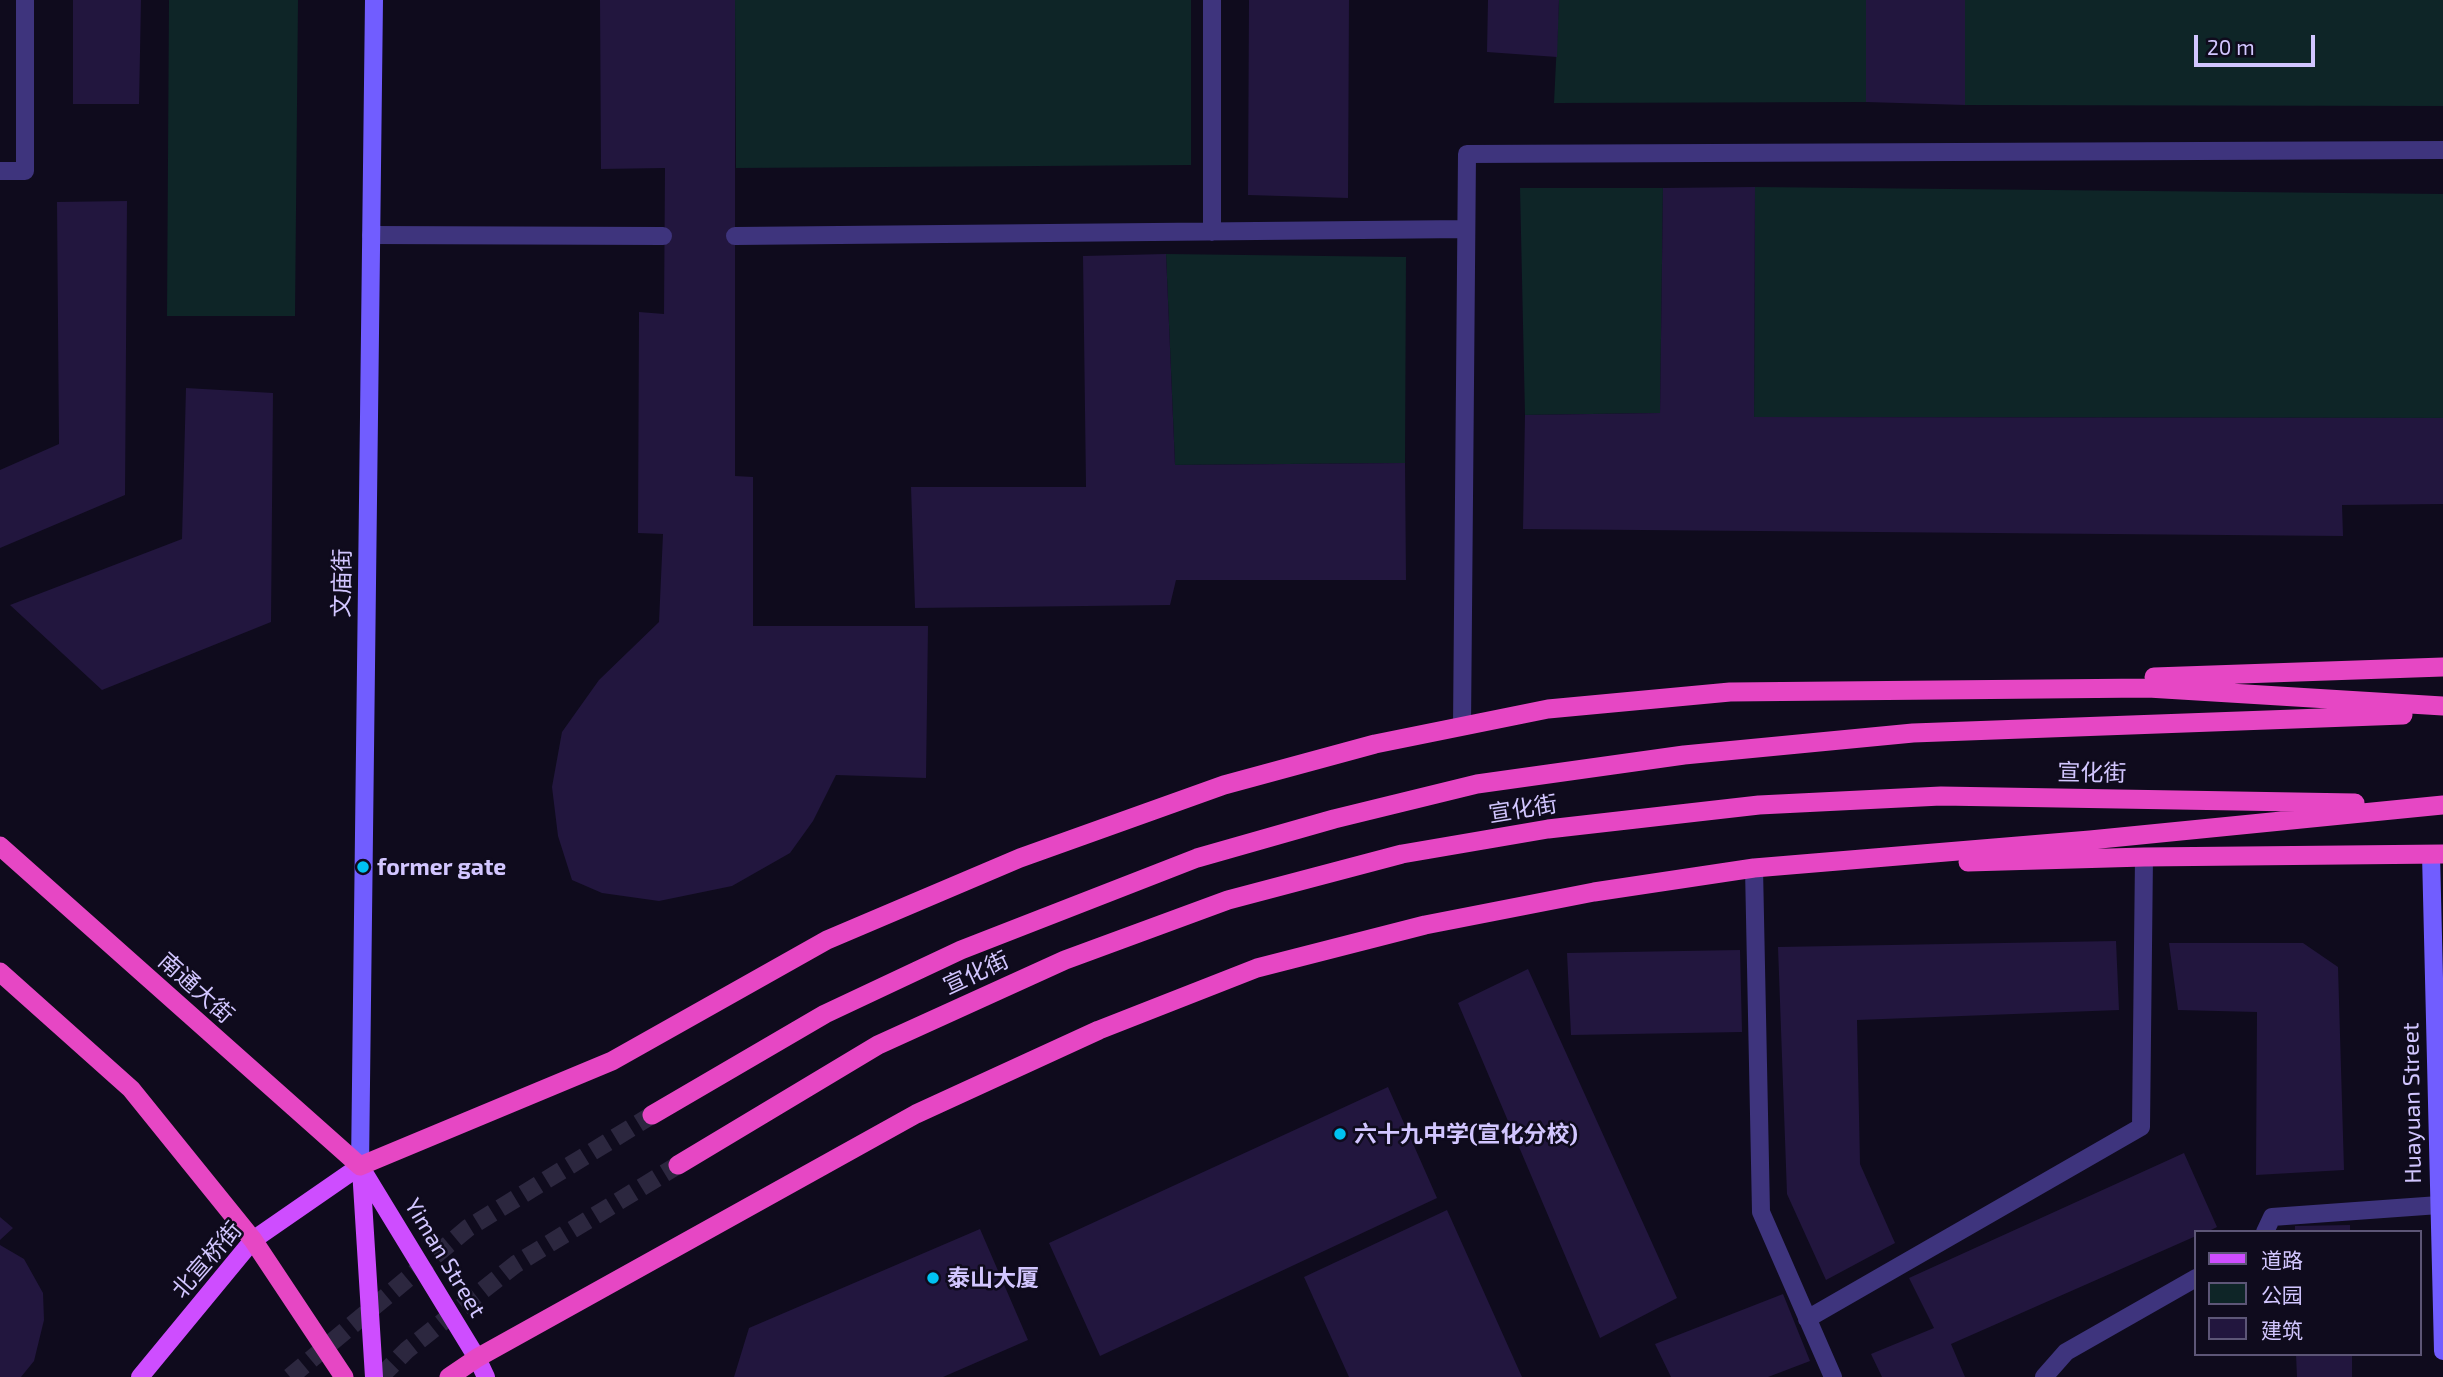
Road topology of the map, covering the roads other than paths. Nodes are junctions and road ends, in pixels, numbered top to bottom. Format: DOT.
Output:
graph roads {
  1 [pos="25,0"];
  2 [pos="374,0"];
  3 [pos="1212,0"];
  4 [pos="2443,150"];
  5 [pos="0,170"];
  6 [pos="1466,229"];
  7 [pos="1212,232"];
  8 [pos="371,235"];
  9 [pos="663,236"];
  10 [pos="735,236"];
  11 [pos="2443,667"];
  12 [pos="1730,692"];
  13 [pos="2443,706"];
  14 [pos="2443,713"];
  15 [pos="1462,726"];
  16 [pos="2443,805"];
  17 [pos="0,846"];
  18 [pos="2437,854"];
  19 [pos="2144,857"];
  20 [pos="1754,868"];
  21 [pos="0,972"];
  22 [pos="652,1115"];
  23 [pos="678,1165"];
  24 [pos="360,1166"];
  25 [pos="2439,1205"];
  26 [pos="2266,1230"];
  27 [pos="253,1240"];
  28 [pos="2194,1279"];
  29 [pos="1807,1319"];
  30 [pos="2443,1351"];
  31 [pos="477,1357"];
  32 [pos="140,1377"];
  33 [pos="344,1377"];
  34 [pos="374,1377"];
  35 [pos="449,1377"];
  36 [pos="486,1377"];
  37 [pos="1833,1377"];
  38 [pos="2044,1377"];
  1 -- 5 [label="street"];
  2 -- 8 [label="main road, 文庙街"];
  3 -- 7 [label="street"];
  4 -- 6 [label="street"];
  6 -- 7 [label="street"];
  6 -- 15 [label="street"];
  7 -- 10 [label="street"];
  8 -- 9 [label="street"];
  8 -- 24 [label="main road, 文庙街"];
  11 -- 12 [label="highway"];
  12 -- 13 [label="highway"];
  12 -- 15 [label="highway"];
  14 -- 22 [label="highway"];
  15 -- 24 [label="highway"];
  16 -- 20 [label="highway"];
  16 -- 23 [label="highway, 宣化街"];
  17 -- 24 [label="highway, 南通大街"];
  18 -- 19 [label="highway"];
  18 -- 25 [label="main road, Huayuan Street"];
  19 -- 20 [label="highway"];
  19 -- 29 [label="street"];
  20 -- 29 [label="street"];
  20 -- 31 [label="highway"];
  21 -- 27 [label="highway"];
  24 -- 27 [label="main road, 北宣桥街"];
  24 -- 31 [label="main road, Yiman Street"];
  24 -- 34 [label="main road"];
  25 -- 26 [label="street"];
  25 -- 30 [label="main road, Huayuan Street"];
  27 -- 32 [label="main road, 北宣桥街"];
  27 -- 33 [label="highway"];
  28 -- 38 [label="street"];
  29 -- 37 [label="street"];
  31 -- 35 [label="highway"];
  31 -- 36 [label="main road, Yiman Street"];
}
